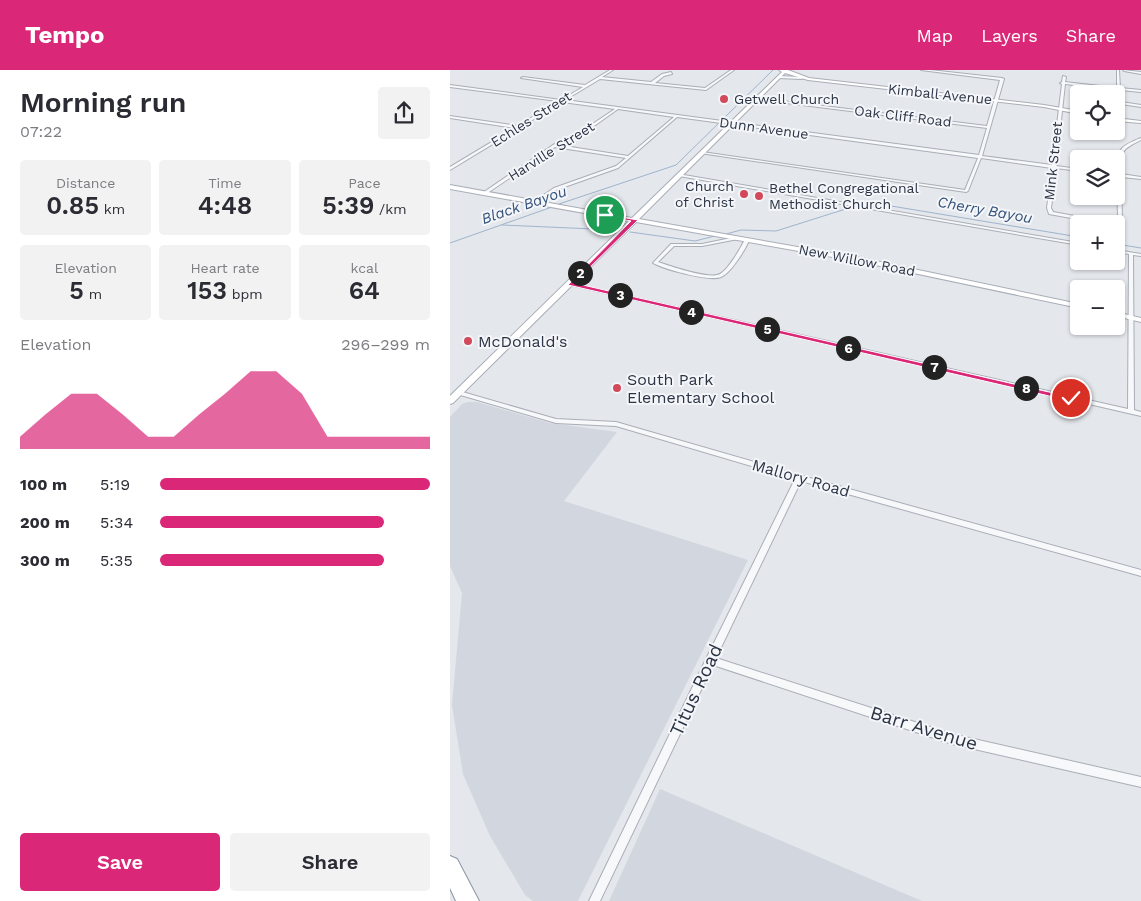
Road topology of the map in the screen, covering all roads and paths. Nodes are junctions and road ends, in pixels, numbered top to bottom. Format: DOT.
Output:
graph roads {
  1 [pos="612,70"];
  2 [pos="733,70"];
  3 [pos="781,70"];
  4 [pos="786,70"];
  5 [pos="922,70"];
  6 [pos="1118,70"];
  7 [pos="1124,70"];
  8 [pos="1141,72"];
  9 [pos="671,73"];
  10 [pos="779,77"];
  11 [pos="1064,77"];
  12 [pos="523,78"];
  13 [pos="600,78"];
  14 [pos="802,78"];
  15 [pos="1062,83"];
  16 [pos="651,84"];
  17 [pos="1081,85"];
  18 [pos="1118,85"];
  19 [pos="450,86"];
  20 [pos="586,86"];
  21 [pos="1125,90"];
  22 [pos="1141,91"];
  23 [pos="757,98"];
  24 [pos="560,101"];
  25 [pos="997,101"];
  26 [pos="1125,104"];
  27 [pos="1141,106"];
  28 [pos="617,109"];
  29 [pos="1058,109"];
  30 [pos="1070,112"];
  31 [pos="676,116"];
  32 [pos="450,117"];
  33 [pos="1125,120"];
  34 [pos="1141,122"];
  35 [pos="732,123"];
  36 [pos="519,127"];
  37 [pos="989,127"];
  38 [pos="1141,139"];
  39 [pos="1135,142"];
  40 [pos="1141,143"];
  41 [pos="554,146"];
  42 [pos="1123,150"];
  43 [pos="702,153"];
  44 [pos="630,157"];
  45 [pos="980,157"];
  46 [pos="1053,166"];
  47 [pos="450,169"];
  48 [pos="1070,169"];
  49 [pos="679,175"];
  50 [pos="1125,176"];
  51 [pos="1141,178"];
  52 [pos="450,187"];
  53 [pos="485,194"];
  54 [pos="535,202"];
  55 [pos="1070,216"];
  56 [pos="635,220"];
  57 [pos="736,238"];
  58 [pos="748,240"];
  59 [pos="1070,242"];
  60 [pos="1125,252"];
  61 [pos="1131,253"];
  62 [pos="1141,255"];
  63 [pos="570,284"];
  64 [pos="1070,304"];
  65 [pos="1125,316"];
  66 [pos="1132,318"];
  67 [pos="1141,320"];
  68 [pos="459,392"];
  69 [pos="450,401"];
  70 [pos="1131,412"];
  71 [pos="1141,414"];
  72 [pos="799,478"];
  73 [pos="1141,573"];
  74 [pos="710,660"];
  75 [pos="1141,782"];
  76 [pos="450,866"];
  77 [pos="468,901"];
  78 [pos="594,901"];
  1 -- 13 [label="street, Echles Street"];
  2 -- 16 [label="street"];
  3 -- 4 [label="main road, Kimball Avenue"];
  4 -- 10 [label="main road"];
  4 -- 14 [label="main road, Kimball Avenue"];
  5 -- 25 [label="street"];
  6 -- 18 [label="street"];
  7 -- 8 [label="street"];
  9 -- 16 [label="street"];
  10 -- 14 [label="street, Kimball Avenue"];
  10 -- 23 [label="main road"];
  11 -- 15 [label="street, Mink Street"];
  12 -- 20 [label="street"];
  13 -- 16 [label="street"];
  13 -- 20 [label="street, Echles Street"];
  14 -- 25 [label="main road, Kimball Avenue"];
  15 -- 17 [label="street"];
  15 -- 29 [label="street, Mink Street"];
  19 -- 24 [label="street, Dunn Avenue"];
  20 -- 24 [label="street, Echles Street"];
  21 -- 22 [label="street"];
  23 -- 35 [label="main road"];
  23 -- 37 [label="street, Oak Cliff Road"];
  24 -- 28 [label="street, Dunn Avenue"];
  24 -- 36 [label="street, Echles Street"];
  25 -- 29 [label="main road, Kimball Avenue"];
  25 -- 37 [label="street"];
  26 -- 27 [label="street"];
  28 -- 31 [label="street, Dunn Avenue"];
  28 -- 41 [label="street, Harville Street"];
  29 -- 30 [label="main road, Kimball Avenue"];
  29 -- 46 [label="street, Mink Street"];
  31 -- 35 [label="street, Dunn Avenue"];
  31 -- 44 [label="street"];
  32 -- 36 [label="street"];
  33 -- 34 [label="main road"];
  35 -- 43 [label="main road"];
  35 -- 45 [label="street, Dunn Avenue"];
  36 -- 47 [label="street, Echles Street"];
  37 -- 45 [label="street"];
  38 -- 39 [label="street"];
  39 -- 40 [label="street"];
  39 -- 42 [label="street"];
  41 -- 44 [label="street"];
  41 -- 53 [label="street, Harville Street"];
  43 -- 45 [label="street"];
  43 -- 49 [label="main road"];
  44 -- 54 [label="street"];
  45 -- 46 [label="street, Dunn Avenue"];
  46 -- 48 [label="street, Dunn Avenue"];
  46 -- 55 [label="street, Mink Street"];
  49 -- 56 [label="main road"];
  49 -- 59 [label="street"];
  50 -- 51 [label="street"];
  52 -- 53 [label="main road, New Willow Road"];
  53 -- 54 [label="main road, New Willow Road"];
  54 -- 56 [label="main road, New Willow Road"];
  56 -- 57 [label="main road, New Willow Road"];
  56 -- 63 [label="main road"];
  57 -- 58 [label="main road, New Willow Road"];
  57 -- 58 [label="street"];
  58 -- 64 [label="main road, New Willow Road"];
  60 -- 61 [label="street"];
  61 -- 62 [label="street"];
  61 -- 66 [label="street"];
  63 -- 68 [label="main road"];
  63 -- 70 [label="street"];
  65 -- 66 [label="main road"];
  66 -- 67 [label="main road"];
  66 -- 70 [label="street"];
  68 -- 69 [label="main road"];
  68 -- 72 [label="street, Mallory Road"];
  70 -- 71 [label="street"];
  72 -- 73 [label="street, Mallory Road"];
  72 -- 74 [label="street, Titus Road"];
  74 -- 75 [label="street, Barr Avenue"];
  74 -- 78 [label="street, Titus Road"];
  76 -- 77 [label="highway"];
}
